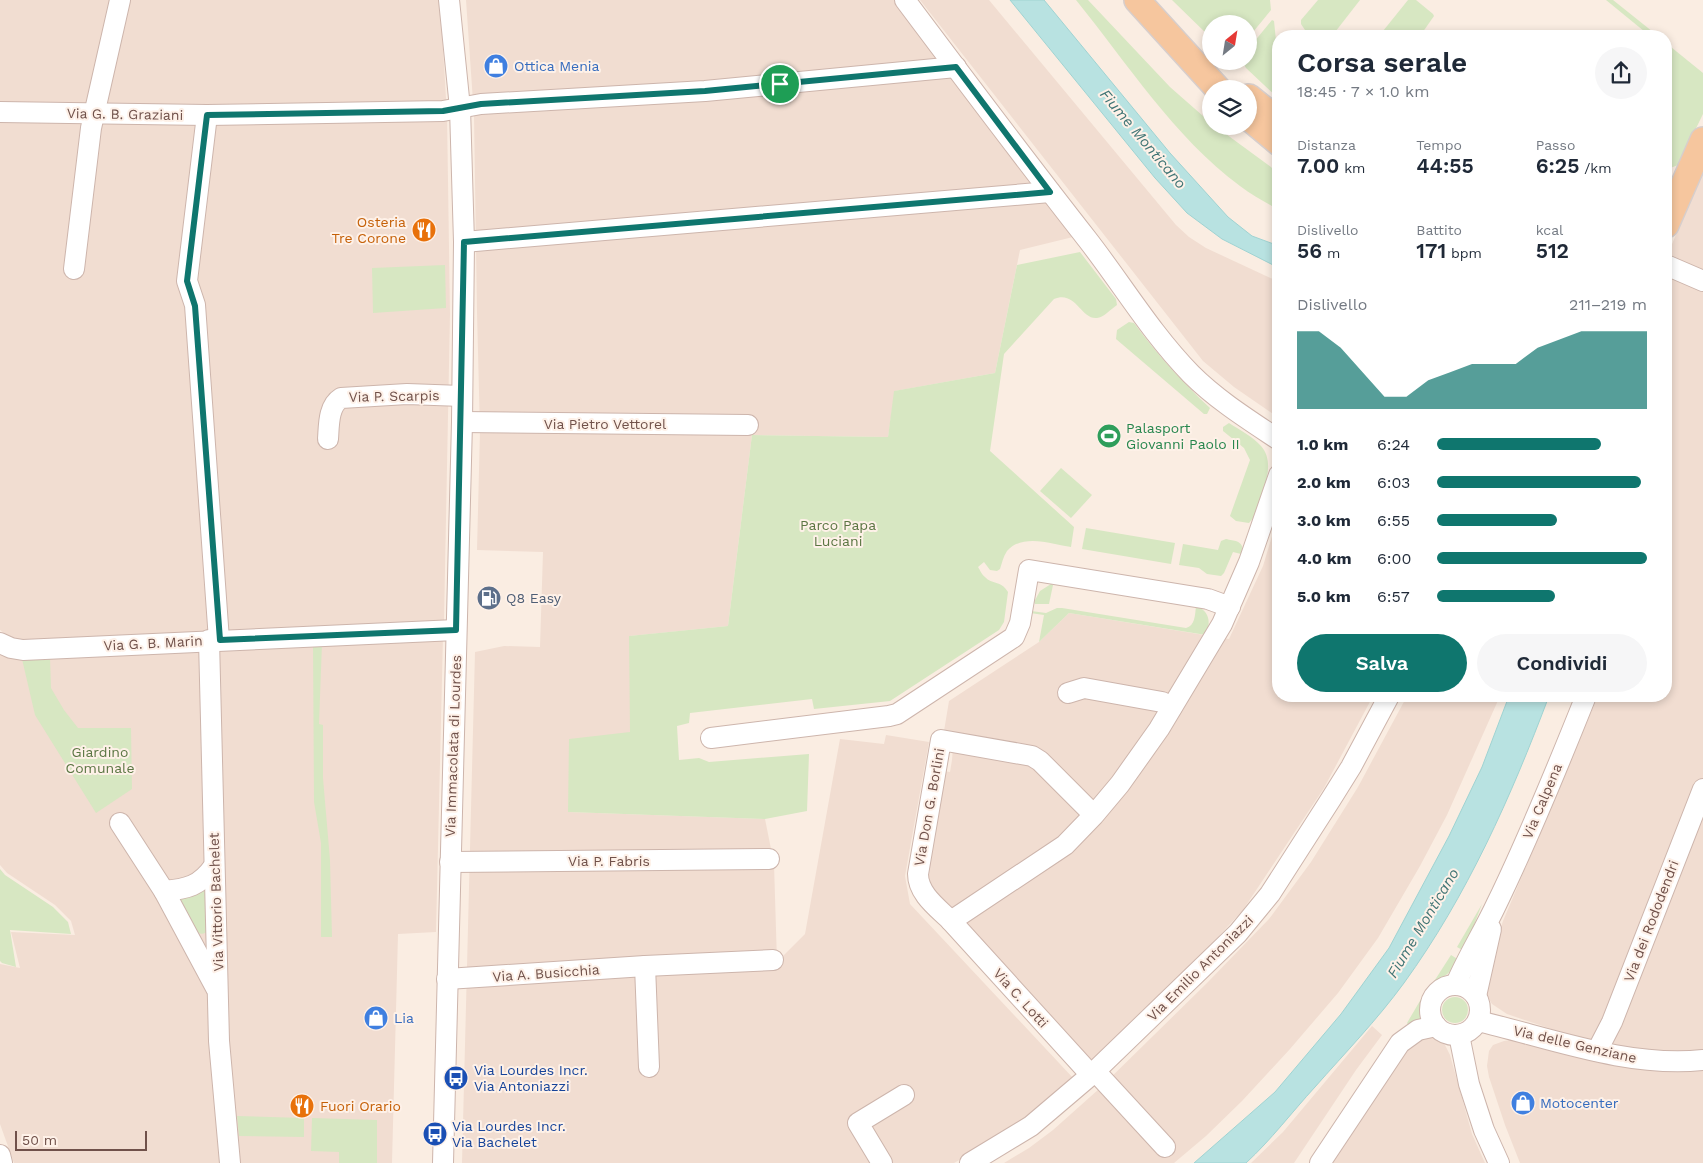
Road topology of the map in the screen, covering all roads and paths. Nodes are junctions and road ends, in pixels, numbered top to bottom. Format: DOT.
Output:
graph roads {
  1 [pos="120,0"];
  2 [pos="449,0"];
  3 [pos="905,0"];
  4 [pos="1137,0"];
  5 [pos="1156,21"];
  6 [pos="956,67"];
  7 [pos="1210,80"];
  8 [pos="1227,80"];
  9 [pos="1257,103"];
  10 [pos="460,108"];
  11 [pos="0,112"];
  12 [pos="94,114"];
  13 [pos="207,115"];
  14 [pos="1272,115"];
  15 [pos="1257,125"];
  16 [pos="1272,138"];
  17 [pos="1703,140"];
  18 [pos="1050,192"];
  19 [pos="1672,211"];
  20 [pos="464,242"];
  21 [pos="1672,267"];
  22 [pos="74,269"];
  23 [pos="1703,280"];
  24 [pos="462,396"];
  25 [pos="462,422"];
  26 [pos="748,425"];
  27 [pos="1272,435"];
  28 [pos="328,439"];
  29 [pos="1272,495"];
  30 [pos="1230,607"];
  31 [pos="456,630"];
  32 [pos="214,640"];
  33 [pos="0,643"];
  34 [pos="1068,693"];
  35 [pos="1386,702"];
  36 [pos="1584,702"];
  37 [pos="1172,707"];
  38 [pos="711,738"];
  39 [pos="1703,789"];
  40 [pos="1094,815"];
  41 [pos="120,823"];
  42 [pos="769,859"];
  43 [pos="450,862"];
  44 [pos="214,866"];
  45 [pos="164,891"];
  46 [pos="1496,905"];
  47 [pos="951,922"];
  48 [pos="774,960"];
  49 [pos="645,966"];
  50 [pos="447,980"];
  51 [pos="1456,984"];
  52 [pos="218,992"];
  53 [pos="1476,996"];
  54 [pos="1478,1021"];
  55 [pos="1436,1026"];
  56 [pos="1459,1035"];
  57 [pos="1597,1051"];
  58 [pos="1703,1060"];
  59 [pos="649,1067"];
  60 [pos="1093,1073"];
  61 [pos="904,1095"];
  62 [pos="1165,1147"];
  63 [pos="0,1155"];
  64 [pos="2,1163"];
  65 [pos="230,1163"];
  66 [pos="443,1163"];
  67 [pos="882,1163"];
  68 [pos="970,1163"];
  69 [pos="1320,1163"];
  70 [pos="1498,1163"];
  1 -- 12 [label="street"];
  2 -- 10 [label="street, Via Immacolata di Lourdes"];
  3 -- 6 [label="street"];
  4 -- 5 [label="main road"];
  5 -- 7 [label="main road"];
  5 -- 8 [label="main road"];
  6 -- 10 [label="street, Via G. B. Graziani"];
  6 -- 18 [label="street"];
  9 -- 14 [label="main road"];
  10 -- 13 [label="street, Via G. B. Graziani"];
  10 -- 20 [label="street, Via Immacolata di Lourdes"];
  11 -- 12 [label="street, Via G. B. Graziani"];
  12 -- 13 [label="street, Via G. B. Graziani"];
  12 -- 22 [label="street"];
  13 -- 32 [label="street, Via Vittorio Bachelet"];
  15 -- 16 [label="main road"];
  17 -- 19 [label="main road"];
  18 -- 20 [label="street"];
  18 -- 27 [label="street"];
  20 -- 24 [label="street, Via Immacolata di Lourdes"];
  21 -- 23 [label="street"];
  24 -- 25 [label="street, Via Immacolata di Lourdes"];
  24 -- 28 [label="street, Via P. Scarpis"];
  25 -- 26 [label="street, Via Pietro Vettorel"];
  25 -- 31 [label="street, Via Immacolata di Lourdes"];
  29 -- 30 [label="street"];
  30 -- 37 [label="street"];
  30 -- 38 [label="street"];
  31 -- 32 [label="street, Via G. B. Marin"];
  31 -- 43 [label="street, Via Immacolata di Lourdes"];
  32 -- 33 [label="street, Via G. B. Marin"];
  32 -- 44 [label="street, Via Vittorio Bachelet"];
  34 -- 37 [label="street"];
  35 -- 60 [label="street, Via Emilio Antoniazzi"];
  36 -- 46 [label="street, Via Calpena"];
  37 -- 40 [label="street"];
  39 -- 57 [label="street, Via dei Rododendri"];
  40 -- 47 [label="street"];
  40 -- 47 [label="street, Via Don G. Borlini"];
  41 -- 45 [label="street"];
  42 -- 43 [label="street, Via P. Fabris"];
  43 -- 50 [label="street, Via Immacolata di Lourdes"];
  44 -- 45 [label="street"];
  44 -- 52 [label="street, Via Vittorio Bachelet"];
  45 -- 52 [label="street"];
  46 -- 51 [label="street, Via Calpena"];
  46 -- 53 [label="street, Via Calpena"];
  47 -- 60 [label="street, Via C. Lotti"];
  48 -- 49 [label="street, Via A. Busicchia"];
  49 -- 50 [label="street, Via A. Busicchia"];
  49 -- 59 [label="street"];
  50 -- 66 [label="street, Via Immacolata di Lourdes"];
  51 -- 53 [label="street"];
  51 -- 55 [label="street"];
  52 -- 65 [label="street, Via Vittorio Bachelet"];
  53 -- 54 [label="street"];
  54 -- 56 [label="street"];
  54 -- 57 [label="street, Via delle Genziane"];
  55 -- 56 [label="street"];
  55 -- 69 [label="street"];
  56 -- 70 [label="street"];
  57 -- 58 [label="street, Via delle Genziane"];
  60 -- 62 [label="street, Via C. Lotti"];
  60 -- 68 [label="street, Via Emilio Antoniazzi"];
  61 -- 67 [label="street"];
  63 -- 64 [label="street"];
}
